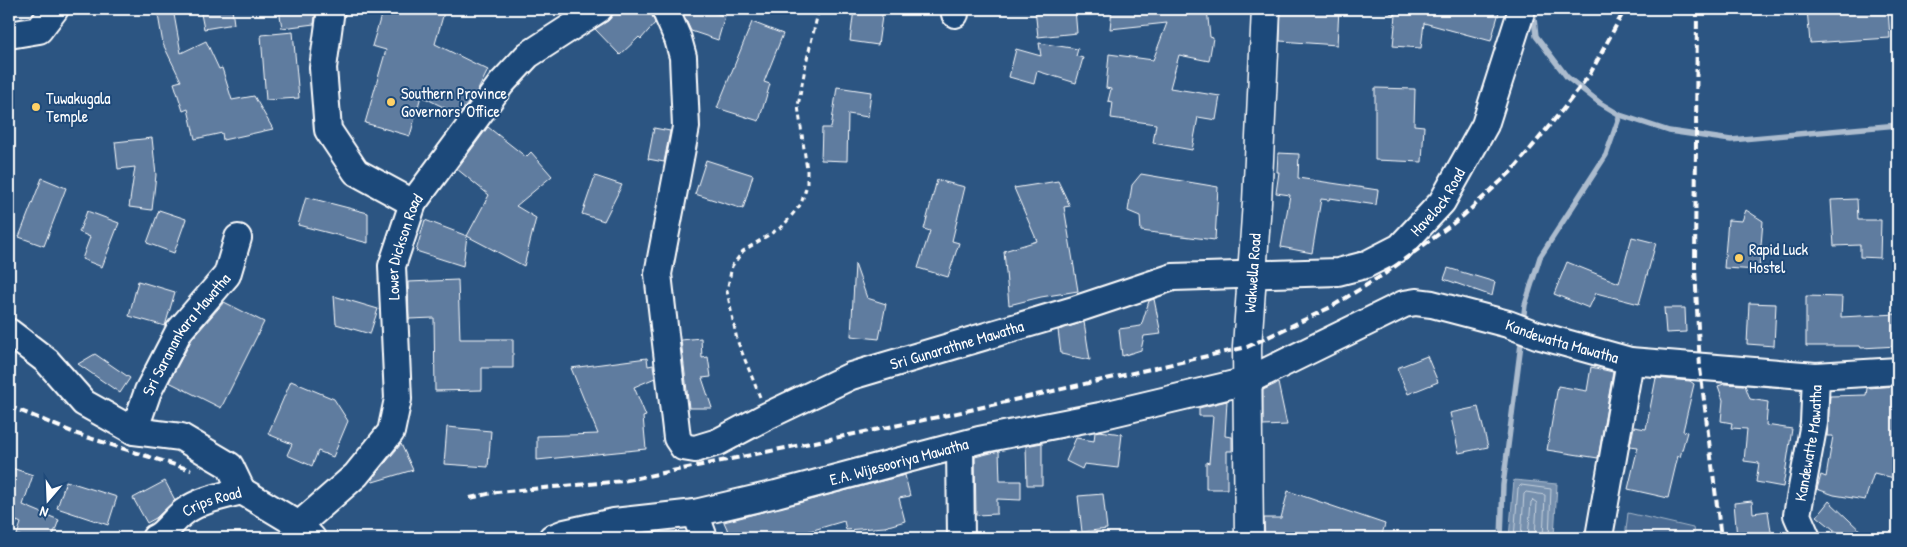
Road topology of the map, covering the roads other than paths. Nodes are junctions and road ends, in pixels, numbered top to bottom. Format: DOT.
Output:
graph roads {
  1 [pos="55,9"];
  2 [pos="331,9"];
  3 [pos="599,9"];
  4 [pos="665,9"];
  5 [pos="1266,9"];
  6 [pos="1522,9"];
  7 [pos="9,35"];
  8 [pos="413,203"];
  9 [pos="238,238"];
  10 [pos="1252,274"];
  11 [pos="9,332"];
  12 [pos="1630,361"];
  13 [pos="1898,371"];
  14 [pos="1816,376"];
  15 [pos="1247,381"];
  16 [pos="134,431"];
  17 [pos="960,446"];
  18 [pos="242,491"];
  19 [pos="695,512"];
  20 [pos="1600,531"];
  21 [pos="306,532"];
  22 [pos="155,538"];
  23 [pos="552,538"];
  24 [pos="704,538"];
  25 [pos="961,538"];
  26 [pos="1249,538"];
  27 [pos="1808,538"];
  1 -- 7 [label="street"];
  2 -- 8 [label="street"];
  3 -- 8 [label="street, Lower Dickson Road"];
  4 -- 10 [label="street, Sri Gunarathne Mawatha"];
  5 -- 10 [label="main road, Wakwella Road"];
  6 -- 10 [label="street, Havelock Road"];
  8 -- 21 [label="street, Lower Dickson Road"];
  9 -- 16 [label="street, Sri Saranankara Mawatha"];
  10 -- 15 [label="main road, Wakwella Road"];
  11 -- 16 [label="street"];
  12 -- 14 [label="street, Kandewatta Mawatha"];
  12 -- 15 [label="street, Kandewatta Mawatha"];
  12 -- 20 [label="street"];
  13 -- 14 [label="street, Kandewatta Mawatha"];
  14 -- 27 [label="street, Kandewatte Mawatha"];
  15 -- 17 [label="street, E.A. Wijesooriya Mawatha"];
  15 -- 26 [label="main road, Wakwella Road"];
  16 -- 18 [label="street"];
  17 -- 19 [label="street, E.A. Wijesooriya Mawatha"];
  17 -- 25 [label="street"];
  18 -- 21 [label="street, Crips Road"];
  18 -- 22 [label="street, Crips Road"];
  19 -- 23 [label="street, E.A. Wijesooriya Mawatha"];
  19 -- 24 [label="street"];
}
